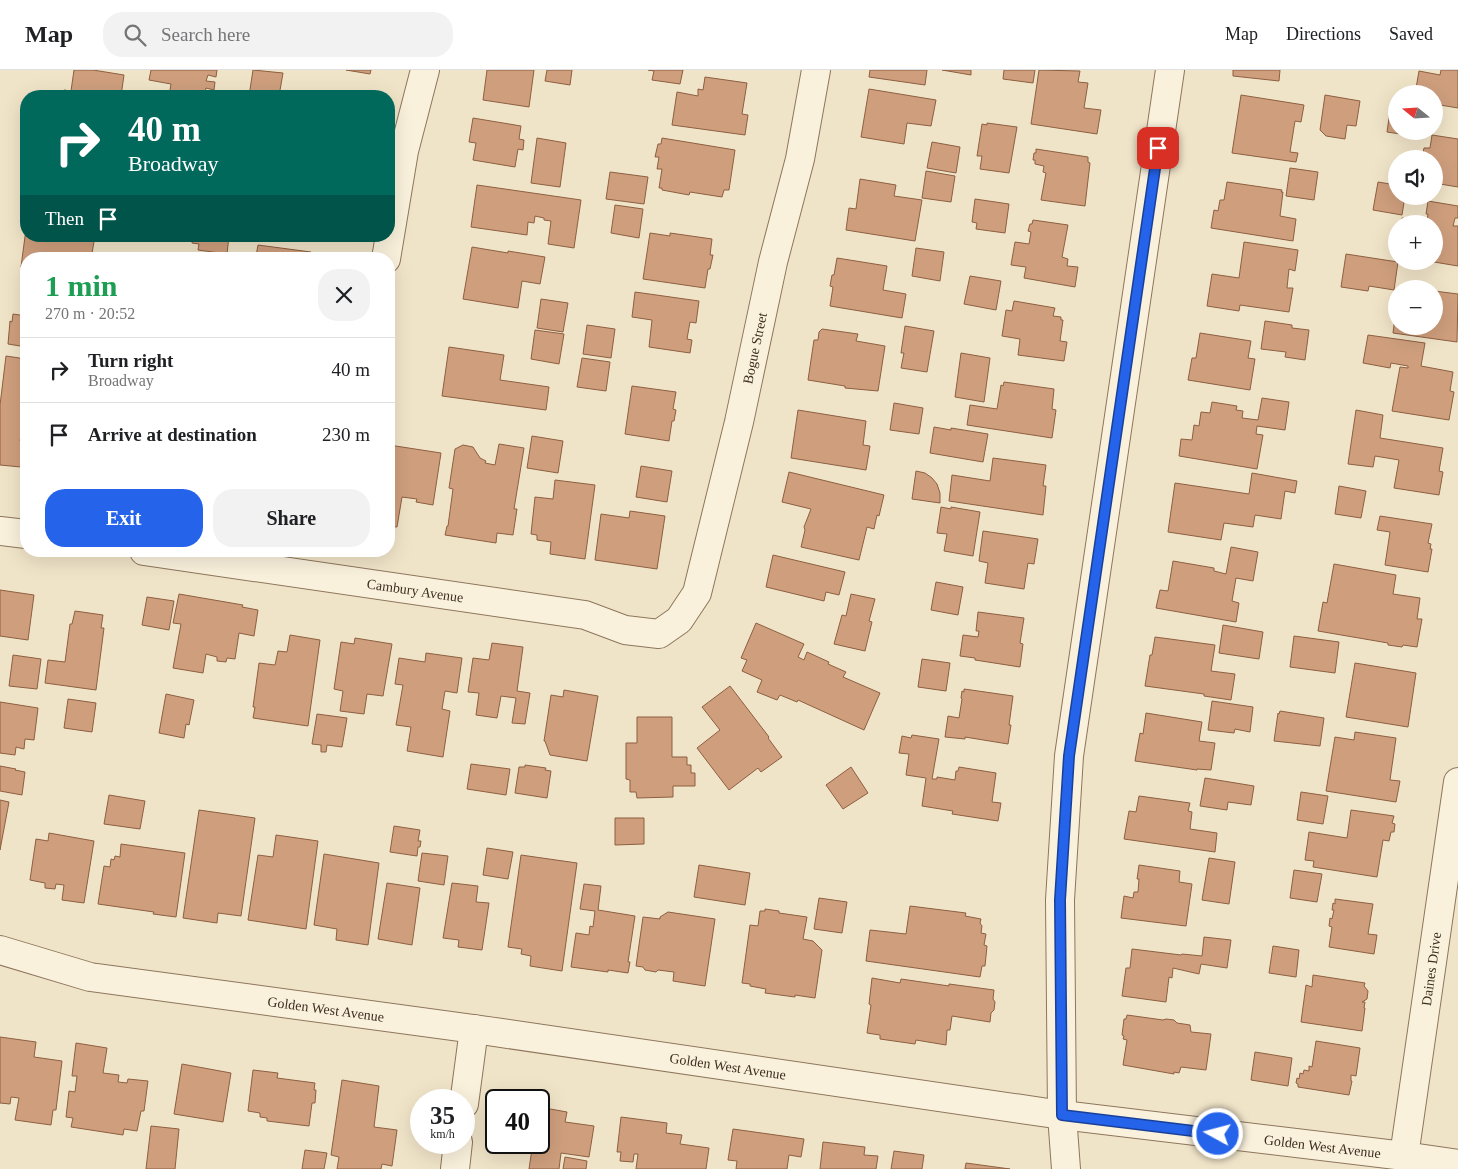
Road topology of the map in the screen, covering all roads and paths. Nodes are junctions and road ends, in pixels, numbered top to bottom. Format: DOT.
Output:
graph roads {
  1 [pos="425,70"];
  2 [pos="816,70"];
  3 [pos="1170,70"];
  4 [pos="395,205"];
  5 [pos="0,531"];
  6 [pos="20,533"];
  7 [pos="186,557"];
  8 [pos="679,620"];
  9 [pos="1458,782"];
  10 [pos="0,950"];
  11 [pos="474,1029"];
  12 [pos="466,1089"];
  13 [pos="1062,1115"];
  14 [pos="457,1154"];
  15 [pos="1404,1156"];
  16 [pos="1458,1164"];
  17 [pos="455,1169"];
  18 [pos="1066,1169"];
  1 -- 4 [label="street"];
  2 -- 8 [label="street, Bogue Street"];
  3 -- 13 [label="street"];
  5 -- 6 [label="street"];
  7 -- 8 [label="street, Cambury Avenue"];
  9 -- 15 [label="street, Daines Drive"];
  10 -- 11 [label="street, Golden West Avenue"];
  11 -- 12 [label="street"];
  11 -- 13 [label="street, Golden West Avenue"];
  13 -- 15 [label="street, Golden West Avenue"];
  13 -- 18 [label="street"];
  14 -- 17 [label="street"];
  15 -- 16 [label="street, Golden West Avenue"];
}
